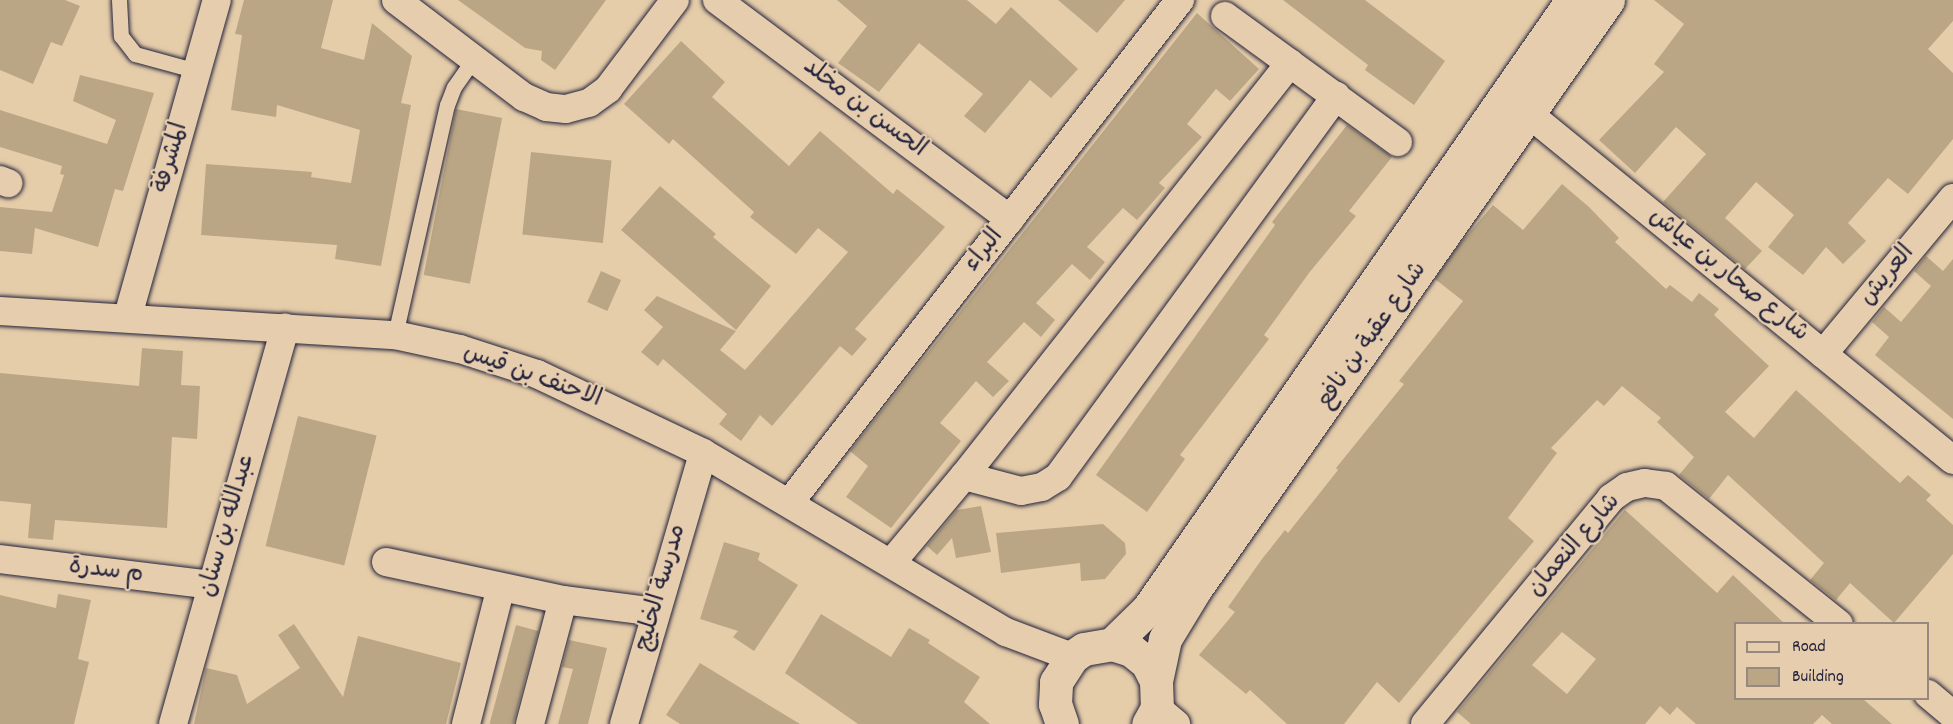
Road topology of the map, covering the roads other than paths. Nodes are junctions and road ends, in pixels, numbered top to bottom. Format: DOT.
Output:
graph roads {
  1 [pos="118,0"];
  2 [pos="217,0"];
  3 [pos="396,0"];
  4 [pos="675,0"];
  5 [pos="717,0"];
  6 [pos="1180,0"];
  7 [pos="1572,0"];
  8 [pos="1608,0"];
  9 [pos="1225,16"];
  10 [pos="473,60"];
  11 [pos="1290,63"];
  12 [pos="197,71"];
  13 [pos="1512,85"];
  14 [pos="1336,96"];
  15 [pos="1529,114"];
  16 [pos="1398,142"];
  17 [pos="1953,198"];
  18 [pos="1010,219"];
  19 [pos="0,310"];
  20 [pos="128,316"];
  21 [pos="285,328"];
  22 [pos="395,335"];
  23 [pos="1823,354"];
  24 [pos="703,453"];
  25 [pos="1953,460"];
  26 [pos="964,476"];
  27 [pos="790,502"];
  28 [pos="0,559"];
  29 [pos="386,562"];
  30 [pos="892,562"];
  31 [pos="211,585"];
  32 [pos="501,587"];
  33 [pos="563,600"];
  34 [pos="655,612"];
  35 [pos="1836,622"];
  36 [pos="1112,644"];
  37 [pos="1064,669"];
  38 [pos="1929,695"];
  39 [pos="1160,709"];
  40 [pos="1953,715"];
  41 [pos="173,724"];
  42 [pos="466,724"];
  43 [pos="530,724"];
  44 [pos="624,724"];
  45 [pos="1062,724"];
  46 [pos="1425,724"];
  1 -- 12 [label="lane"];
  2 -- 12 [label="street, المشرفة"];
  3 -- 10 [label="street"];
  4 -- 10 [label="street"];
  5 -- 18 [label="street, الحسن بن مخلد"];
  6 -- 18 [label="street, البراء"];
  7 -- 13 [label="street, شارع عقبة بن نافع"];
  8 -- 15 [label="street, شارع عقبة بن نافع"];
  9 -- 11 [label="street"];
  10 -- 22 [label="lane"];
  11 -- 14 [label="street"];
  11 -- 26 [label="street"];
  12 -- 20 [label="street, المشرفة"];
  13 -- 15 [label="street, شارع صحار بن عياش"];
  13 -- 36 [label="street, شارع عقبة بن نافع"];
  14 -- 16 [label="street"];
  14 -- 26 [label="street"];
  15 -- 23 [label="street, شارع صحار بن عياش"];
  15 -- 39 [label="street, شارع عقبة بن نافع"];
  17 -- 23 [label="street, العريش"];
  18 -- 27 [label="street, البراء"];
  19 -- 20 [label="street, الاحنف بن قيس"];
  20 -- 21 [label="street, الاحنف بن قيس"];
  21 -- 22 [label="street, الاحنف بن قيس"];
  21 -- 31 [label="street, عبدالله بن سنان"];
  22 -- 24 [label="street, الاحنف بن قيس"];
  23 -- 25 [label="street, شارع صحار بن عياش"];
  24 -- 27 [label="street, الاحنف بن قيس"];
  24 -- 34 [label="street, مدرسة الخليج"];
  26 -- 30 [label="street"];
  27 -- 30 [label="street, الاحنف بن قيس"];
  28 -- 31 [label="street, م سدرة"];
  29 -- 32 [label="street"];
  30 -- 37 [label="street, الاحنف بن قيس"];
  31 -- 41 [label="street, عبدالله بن سنان"];
  32 -- 33 [label="street"];
  32 -- 42 [label="street"];
  33 -- 34 [label="street"];
  33 -- 43 [label="street"];
  34 -- 44 [label="street, مدرسة الخليج"];
  35 -- 46 [label="street, شارع النعمان"];
  36 -- 37 [label="street"];
  36 -- 39 [label="street"];
  37 -- 45 [label="street"];
  38 -- 40 [label="street"];
}
